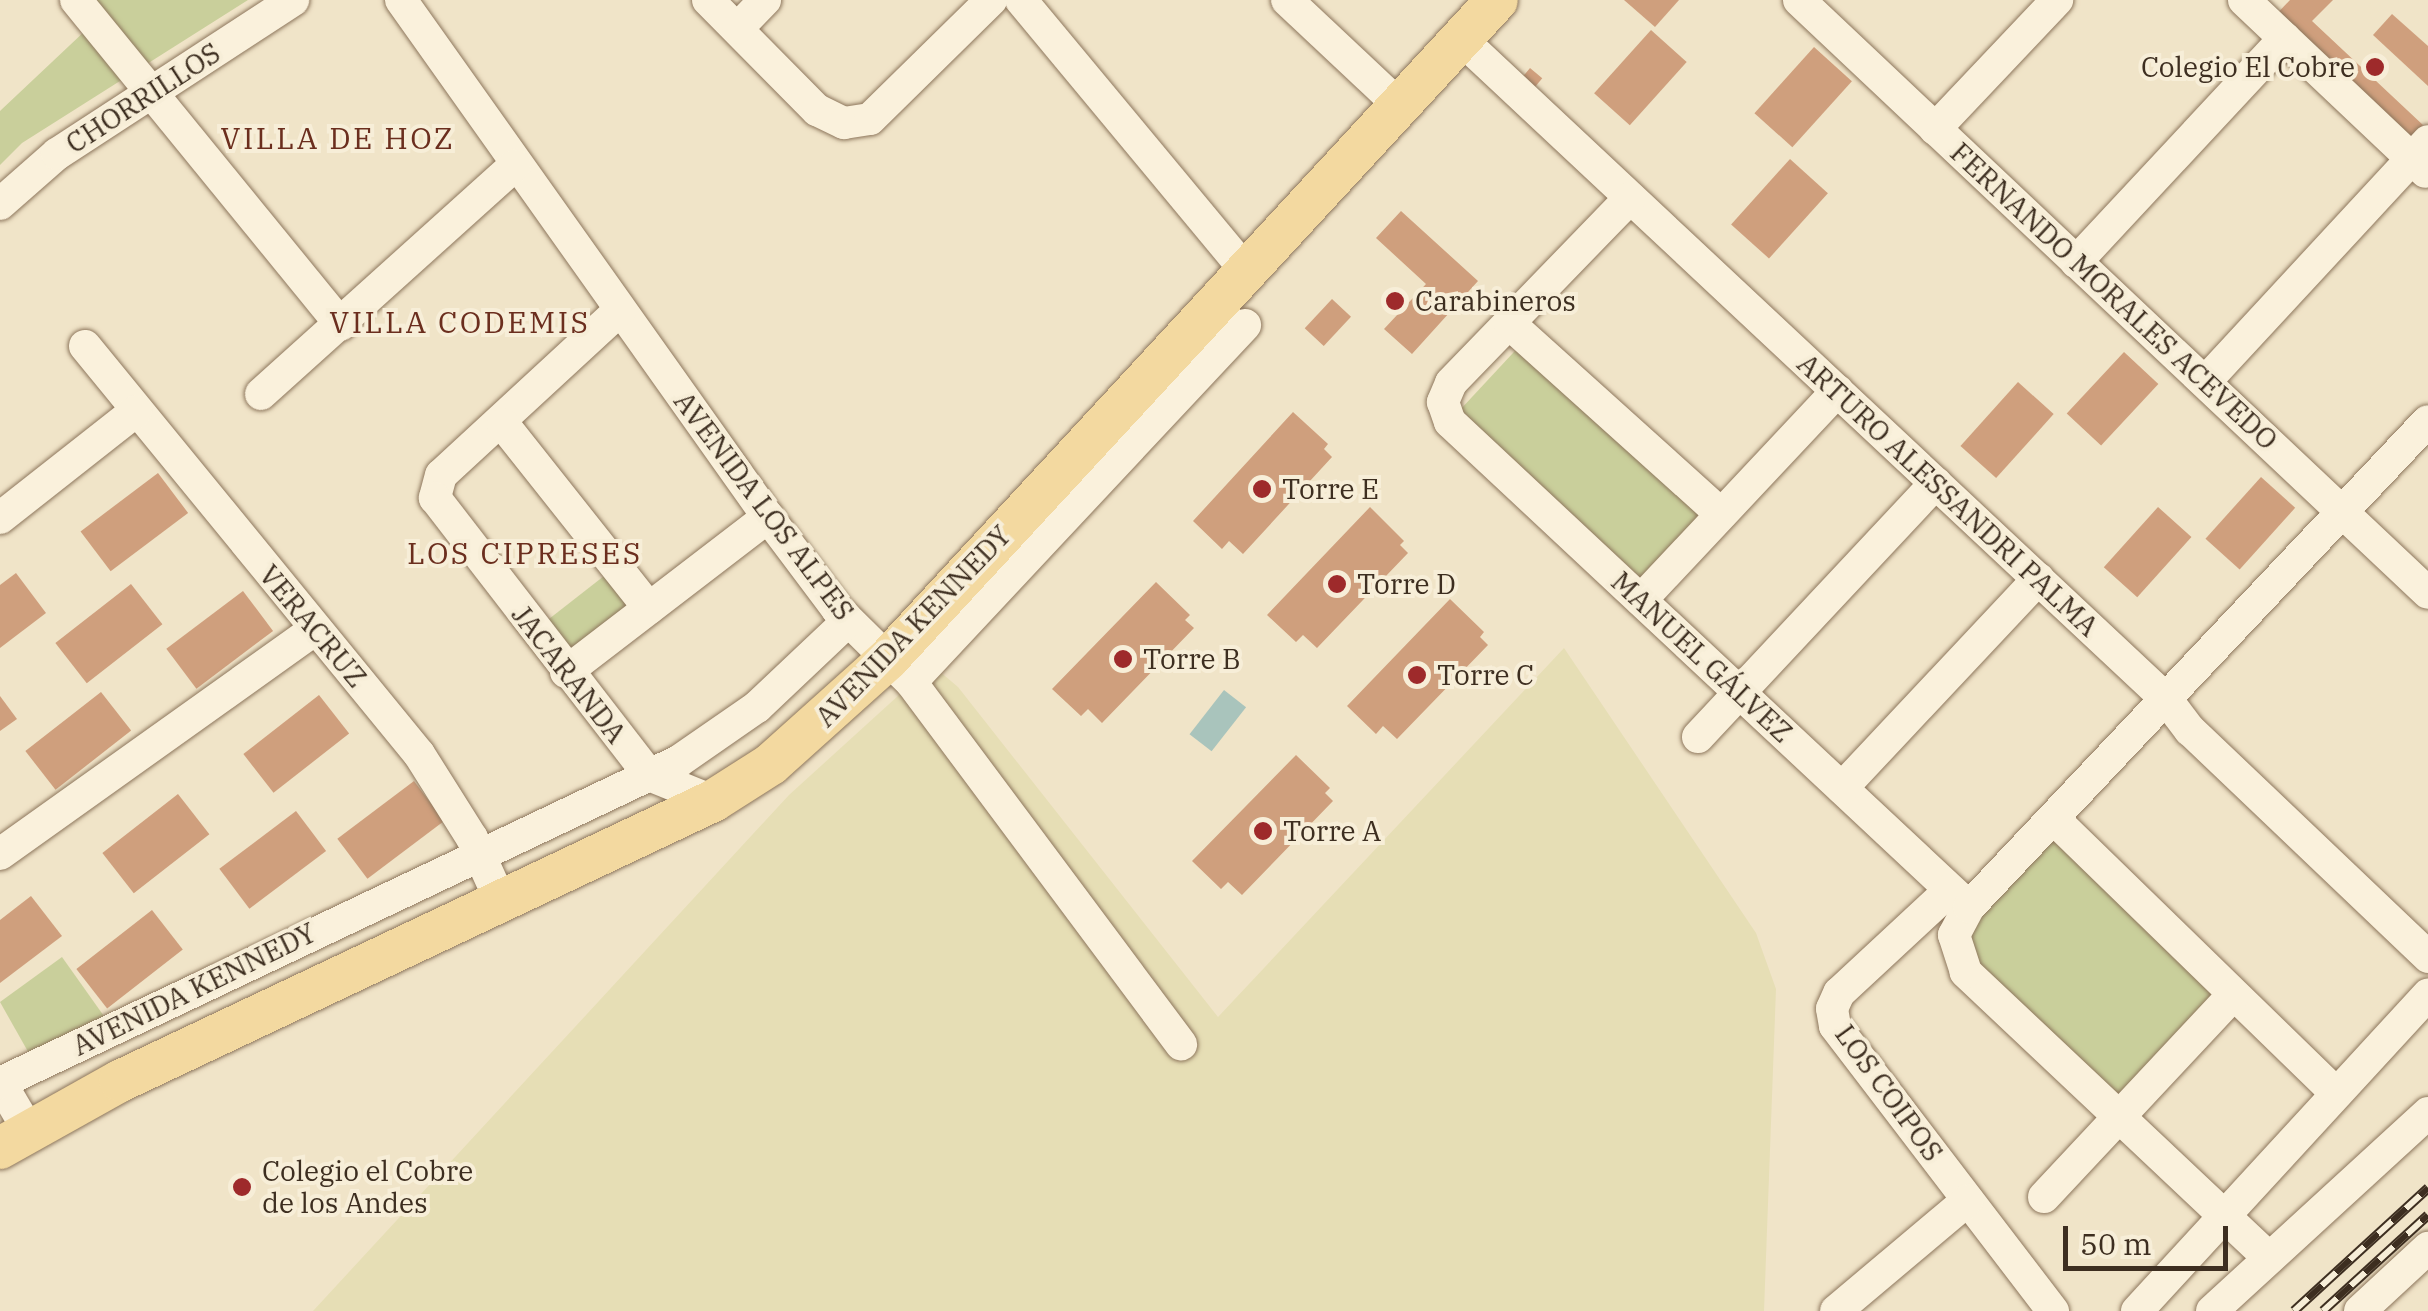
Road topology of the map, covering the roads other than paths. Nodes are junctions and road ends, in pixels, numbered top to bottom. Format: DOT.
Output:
graph roads {
  1 [pos="76,0"];
  2 [pos="293,0"];
  3 [pos="401,0"];
  4 [pos="708,0"];
  5 [pos="765,0"];
  6 [pos="990,0"];
  7 [pos="1021,0"];
  8 [pos="1287,0"];
  9 [pos="1497,0"];
  10 [pos="1799,0"];
  11 [pos="2057,0"];
  12 [pos="2244,0"];
  13 [pos="738,28"];
  14 [pos="2284,38"];
  15 [pos="1461,39"];
  16 [pos="151,92"];
  17 [pos="1399,106"];
  18 [pos="1935,129"];
  19 [pos="2423,158"];
  20 [pos="515,165"];
  21 [pos="1630,198"];
  22 [pos="0,204"];
  23 [pos="2076,262"];
  24 [pos="1244,270"];
  25 [pos="620,310"];
  26 [pos="1510,324"];
  27 [pos="341,325"];
  28 [pos="1245,326"];
  29 [pos="85,346"];
  30 [pos="2205,382"];
  31 [pos="1837,391"];
  32 [pos="261,394"];
  33 [pos="136,411"];
  34 [pos="2428,422"];
  35 [pos="503,424"];
  36 [pos="1090,464"];
  37 [pos="1936,484"];
  38 [pos="2344,511"];
  39 [pos="1721,514"];
  40 [pos="768,517"];
  41 [pos="0,518"];
  42 [pos="2038,579"];
  43 [pos="2428,593"];
  44 [pos="1641,600"];
  45 [pos="649,608"];
  46 [pos="848,621"];
  47 [pos="315,629"];
  48 [pos="900,671"];
  49 [pos="566,672"];
  50 [pos="1740,692"];
  51 [pos="2167,700"];
  52 [pos="1698,737"];
  53 [pos="649,775"];
  54 [pos="1842,788"];
  55 [pos="714,801"];
  56 [pos="2054,820"];
  57 [pos="479,850"];
  58 [pos="0,854"];
  59 [pos="1959,898"];
  60 [pos="501,902"];
  61 [pos="2428,956"];
  62 [pos="2233,995"];
  63 [pos="2428,995"];
  64 [pos="1181,1044"];
  65 [pos="2335,1092"];
  66 [pos="7,1110"];
  67 [pos="2120,1112"];
  68 [pos="2428,1113"];
  69 [pos="2044,1197"];
  70 [pos="1968,1200"];
  71 [pos="2226,1214"];
  72 [pos="2428,1248"];
  73 [pos="2270,1258"];
  74 [pos="2038,1305"];
  75 [pos="1836,1311"];
  76 [pos="2137,1311"];
  77 [pos="2212,1311"];
  78 [pos="2360,1311"];
  1 -- 16 [label="street"];
  2 -- 16 [label="street, CHORRILLOS"];
  3 -- 20 [label="street, AVENIDA LOS ALPES"];
  4 -- 13 [label="street"];
  5 -- 13 [label="street"];
  6 -- 13 [label="street"];
  7 -- 24 [label="street"];
  8 -- 17 [label="street"];
  9 -- 15 [label="main road, AVENIDA KENNEDY"];
  10 -- 18 [label="street, FERNANDO MORALES ACEVEDO"];
  11 -- 18 [label="street"];
  12 -- 14 [label="street"];
  14 -- 19 [label="street"];
  14 -- 23 [label="street"];
  15 -- 17 [label="main road, AVENIDA KENNEDY"];
  15 -- 21 [label="street, ARTURO ALESSANDRI PALMA"];
  16 -- 22 [label="street, CHORRILLOS"];
  16 -- 27 [label="street"];
  17 -- 24 [label="main road, AVENIDA KENNEDY"];
  18 -- 23 [label="street, FERNANDO MORALES ACEVEDO"];
  19 -- 30 [label="street"];
  20 -- 25 [label="street, AVENIDA LOS ALPES"];
  20 -- 27 [label="street"];
  21 -- 26 [label="street"];
  21 -- 31 [label="street, ARTURO ALESSANDRI PALMA"];
  23 -- 30 [label="street, FERNANDO MORALES ACEVEDO"];
  24 -- 36 [label="main road, AVENIDA KENNEDY"];
  25 -- 35 [label="street, JACARANDA"];
  25 -- 40 [label="street, AVENIDA LOS ALPES"];
  26 -- 39 [label="street"];
  26 -- 44 [label="street, MANUEL GÁLVEZ"];
  27 -- 32 [label="street"];
  28 -- 36 [label="street, AVENIDA KENNEDY"];
  29 -- 33 [label="street, VERACRUZ"];
  30 -- 38 [label="street, FERNANDO MORALES ACEVEDO"];
  31 -- 37 [label="street, ARTURO ALESSANDRI PALMA"];
  31 -- 39 [label="street"];
  33 -- 41 [label="street"];
  33 -- 47 [label="street, VERACRUZ"];
  34 -- 38 [label="street"];
  35 -- 45 [label="street"];
  35 -- 49 [label="street, JACARANDA"];
  36 -- 48 [label="main road, AVENIDA KENNEDY"];
  37 -- 42 [label="street, ARTURO ALESSANDRI PALMA"];
  37 -- 50 [label="street"];
  38 -- 43 [label="street, FERNANDO MORALES ACEVEDO"];
  38 -- 51 [label="street"];
  39 -- 44 [label="street"];
  40 -- 45 [label="street"];
  40 -- 46 [label="street, AVENIDA LOS ALPES"];
  42 -- 51 [label="street, ARTURO ALESSANDRI PALMA"];
  42 -- 54 [label="street"];
  44 -- 50 [label="street, MANUEL GÁLVEZ"];
  45 -- 49 [label="street"];
  46 -- 48 [label="street, AVENIDA LOS ALPES"];
  46 -- 53 [label="street, AVENIDA KENNEDY"];
  47 -- 57 [label="street, VERACRUZ"];
  47 -- 58 [label="street"];
  48 -- 55 [label="main road, AVENIDA KENNEDY"];
  48 -- 64 [label="street, AVENIDA LOS ALPES"];
  49 -- 53 [label="street, JACARANDA"];
  50 -- 52 [label="street"];
  50 -- 54 [label="street, MANUEL GÁLVEZ"];
  51 -- 56 [label="street"];
  51 -- 61 [label="street, ARTURO ALESSANDRI PALMA"];
  53 -- 55 [label="street"];
  53 -- 57 [label="street, AVENIDA KENNEDY"];
  54 -- 59 [label="street, MANUEL GÁLVEZ"];
  55 -- 60 [label="main road, AVENIDA KENNEDY"];
  56 -- 59 [label="street"];
  56 -- 62 [label="street"];
  57 -- 60 [label="street, VERACRUZ"];
  57 -- 66 [label="street, AVENIDA KENNEDY"];
  59 -- 67 [label="street"];
  59 -- 70 [label="street, LOS COIPOS"];
  60 -- 66 [label="main road, AVENIDA KENNEDY"];
  62 -- 65 [label="street"];
  62 -- 67 [label="street"];
  63 -- 65 [label="street"];
  65 -- 71 [label="street"];
  67 -- 69 [label="street"];
  67 -- 71 [label="street"];
  68 -- 73 [label="street"];
  70 -- 74 [label="street, LOS COIPOS"];
  70 -- 75 [label="street"];
  71 -- 73 [label="street"];
  71 -- 76 [label="street"];
  72 -- 78 [label="street"];
  73 -- 77 [label="street"];
}
